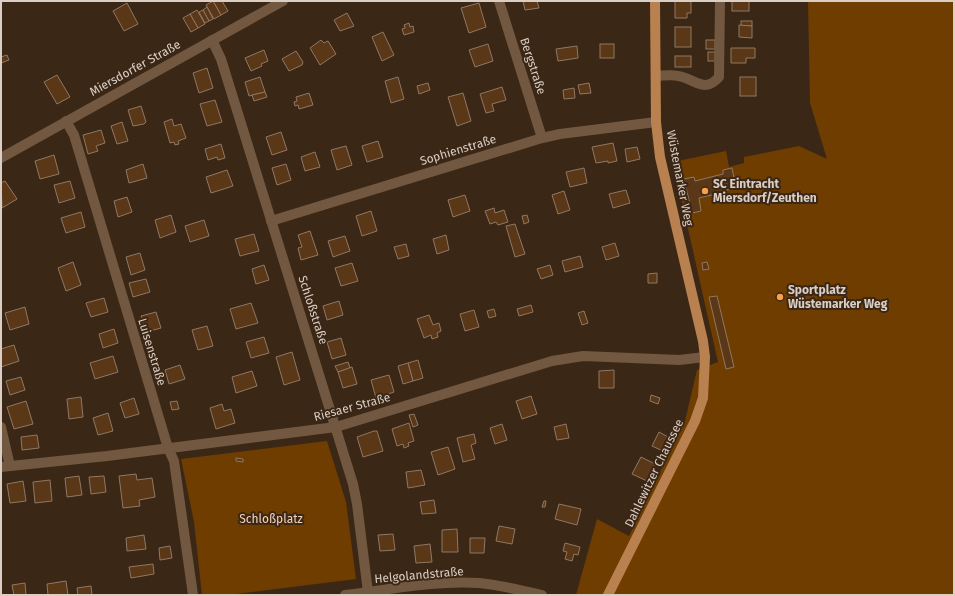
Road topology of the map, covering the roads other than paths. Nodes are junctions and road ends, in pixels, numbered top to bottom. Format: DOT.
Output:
graph roads {
  1 [pos="283,1"];
  2 [pos="499,1"];
  3 [pos="655,1"];
  4 [pos="720,1"];
  5 [pos="212,40"];
  6 [pos="656,76"];
  7 [pos="66,121"];
  8 [pos="656,122"];
  9 [pos="542,138"];
  10 [pos="1,158"];
  11 [pos="271,221"];
  12 [pos="705,357"];
  13 [pos="1,427"];
  14 [pos="336,427"];
  15 [pos="168,448"];
  16 [pos="6,466"];
  17 [pos="368,592"];
  18 [pos="193,595"];
  19 [pos="345,595"];
  20 [pos="542,595"];
  21 [pos="608,595"];
  1 -- 5 [label="street, Miersdorfer Straße"];
  2 -- 9 [label="street, Bergstraße"];
  3 -- 6 [label="main road, Wüstemarker Weg"];
  4 -- 6 [label="street"];
  5 -- 7 [label="street, Miersdorfer Straße"];
  5 -- 11 [label="street, Schloßstraße"];
  6 -- 8 [label="main road, Wüstemarker Weg"];
  7 -- 10 [label="street, Miersdorfer Straße"];
  7 -- 15 [label="street, Luisenstraße"];
  8 -- 9 [label="street, Sophienstraße"];
  8 -- 12 [label="main road, Wüstemarker Weg"];
  9 -- 11 [label="street, Sophienstraße"];
  11 -- 14 [label="street, Schloßstraße"];
  12 -- 14 [label="street, Riesaer Straße"];
  12 -- 21 [label="main road, Dahlewitzer Chaussee"];
  13 -- 16 [label="street"];
  14 -- 15 [label="street, Riesaer Straße"];
  14 -- 17 [label="street, Schloßstraße"];
  15 -- 16 [label="street, Riesaer Straße"];
  15 -- 18 [label="street, Luisenstraße"];
  17 -- 19 [label="street, Helgolandstraße"];
  17 -- 20 [label="street, Helgolandstraße"];
}
